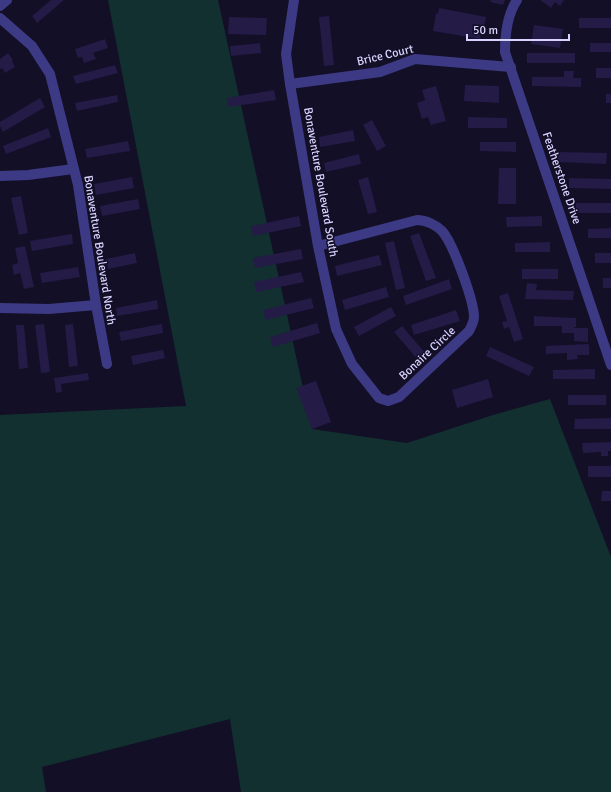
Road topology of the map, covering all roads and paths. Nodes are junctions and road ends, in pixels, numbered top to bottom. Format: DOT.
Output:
graph roads {
  1 [pos="7,0"];
  2 [pos="294,0"];
  3 [pos="517,0"];
  4 [pos="0,6"];
  5 [pos="0,18"];
  6 [pos="511,67"];
  7 [pos="290,84"];
  8 [pos="73,169"];
  9 [pos="0,176"];
  10 [pos="318,246"];
  11 [pos="96,305"];
  12 [pos="0,308"];
  13 [pos="107,364"];
  14 [pos="352,364"];
  15 [pos="611,365"];
  1 -- 4 [label="street"];
  2 -- 7 [label="street, Bonaventure Boulevard South"];
  3 -- 6 [label="street, Featherstone Drive"];
  5 -- 8 [label="street, Bonaventure Boulevard North"];
  6 -- 7 [label="street, Brice Court"];
  6 -- 15 [label="street, Featherstone Drive"];
  7 -- 10 [label="street, Bonaventure Boulevard South"];
  8 -- 9 [label="street"];
  8 -- 11 [label="street, Bonaventure Boulevard North"];
  10 -- 14 [label="street, Bonaventure Boulevard South"];
  10 -- 14 [label="street, Bonaire Circle"];
  11 -- 12 [label="street"];
  11 -- 13 [label="street, Bonaventure Boulevard North"];
}
